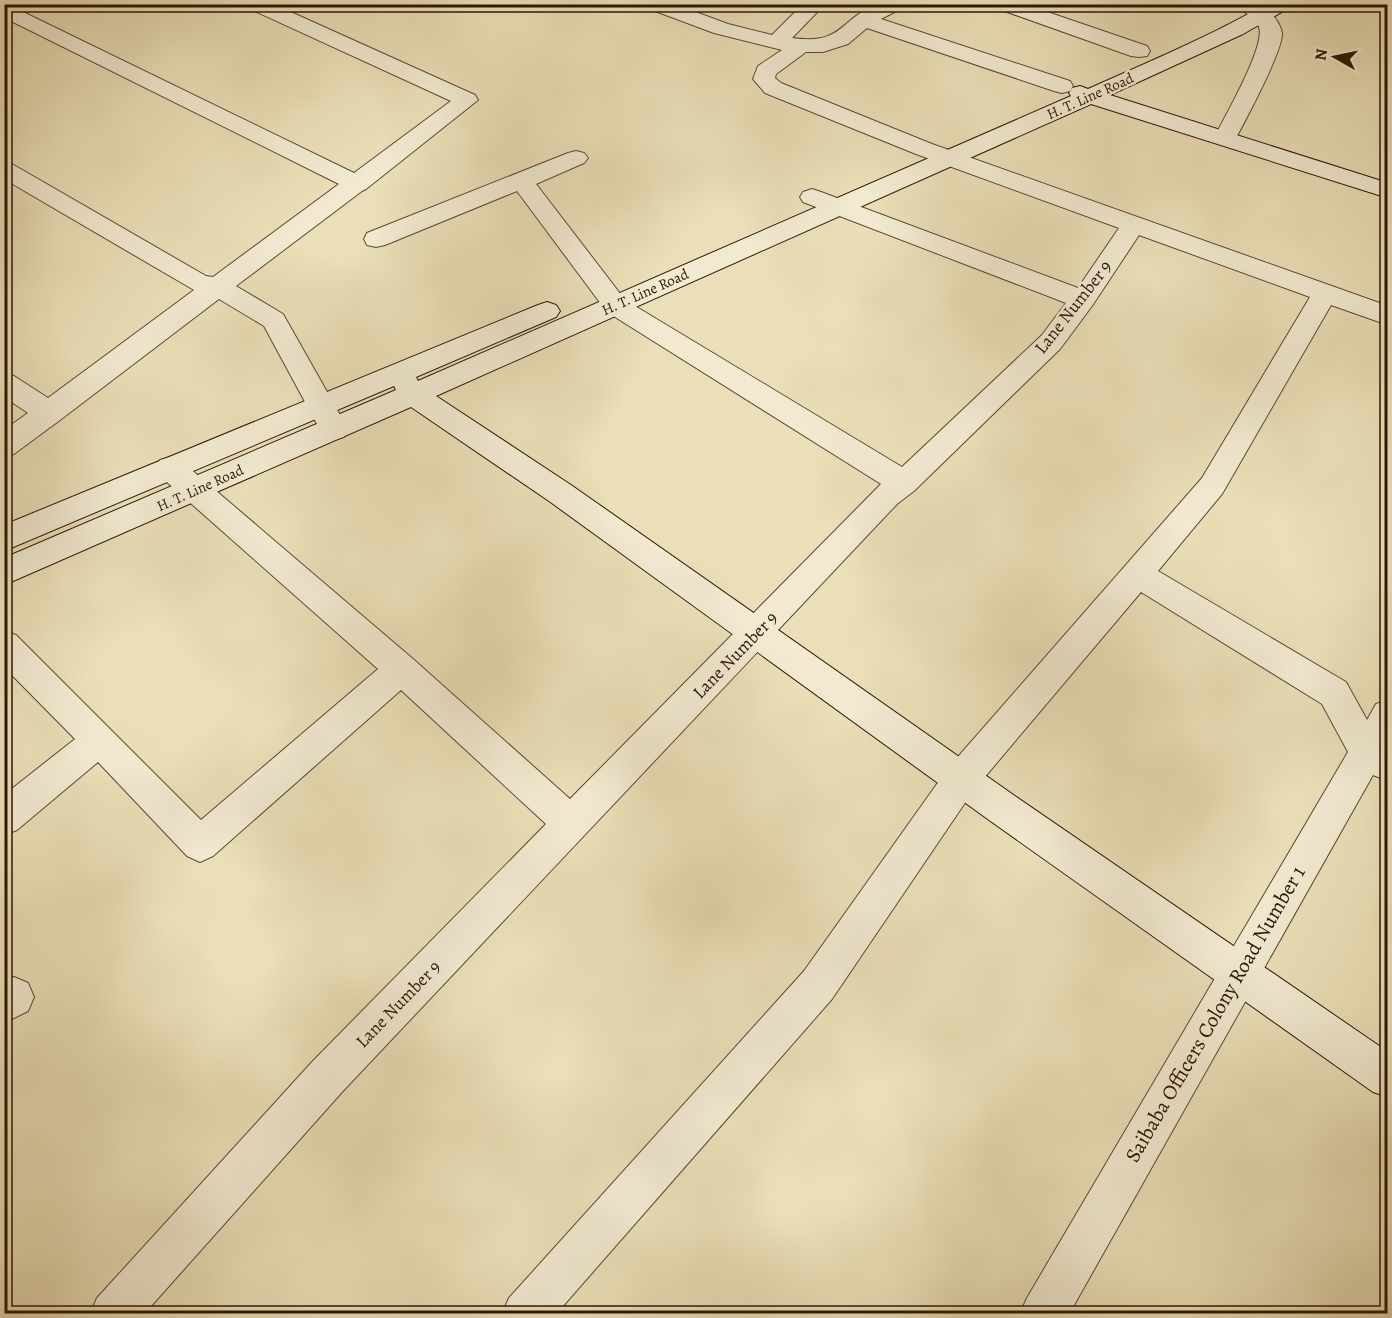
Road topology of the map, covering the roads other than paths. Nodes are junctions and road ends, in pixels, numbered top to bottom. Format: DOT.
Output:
graph roads {
  1 [pos="35,4"];
  2 [pos="255,4"];
  3 [pos="654,4"];
  4 [pos="815,4"];
  5 [pos="895,4"];
  6 [pos="1003,4"];
  7 [pos="1236,4"];
  8 [pos="1264,8"];
  9 [pos="9,18"];
  10 [pos="865,21"];
  11 [pos="776,43"];
  12 [pos="801,46"];
  13 [pos="1139,51"];
  14 [pos="1062,86"];
  15 [pos="1088,96"];
  16 [pos="1225,138"];
  17 [pos="924,149"];
  18 [pos="576,158"];
  19 [pos="949,158"];
  20 [pos="4,169"];
  21 [pos="522,181"];
  22 [pos="358,184"];
  23 [pos="1388,191"];
  24 [pos="812,197"];
  25 [pos="836,208"];
  26 [pos="1133,226"];
  27 [pos="376,239"];
  28 [pos="219,287"];
  29 [pos="1325,294"];
  30 [pos="609,296"];
  31 [pos="1083,300"];
  32 [pos="1388,316"];
  33 [pos="4,382"];
  34 [pos="406,384"];
  35 [pos="50,413"];
  36 [pos="328,417"];
  37 [pos="4,446"];
  38 [pos="170,468"];
  39 [pos="904,483"];
  40 [pos="195,490"];
  41 [pos="4,539"];
  42 [pos="4,572"];
  43 [pos="1136,573"];
  44 [pos="758,632"];
  45 [pos="4,645"];
  46 [pos="401,669"];
  47 [pos="1388,715"];
  48 [pos="99,740"];
  49 [pos="1377,759"];
  50 [pos="961,778"];
  51 [pos="4,818"];
  52 [pos="572,824"];
  53 [pos="1238,973"];
  54 [pos="1388,1077"];
  55 [pos="113,1314"];
  56 [pos="525,1314"];
  57 [pos="1043,1314"];
  1 -- 9 [label="street"];
  2 -- 22 [label="street"];
  3 -- 11 [label="street"];
  4 -- 11 [label="street"];
  5 -- 10 [label="street"];
  6 -- 13 [label="street"];
  7 -- 13 [label="street, H. T. Line Road"];
  8 -- 15 [label="street, H. T. Line Road"];
  8 -- 16 [label="street"];
  9 -- 22 [label="street"];
  10 -- 12 [label="street"];
  10 -- 14 [label="street"];
  11 -- 12 [label="street"];
  12 -- 17 [label="street"];
  13 -- 14 [label="street, H. T. Line Road"];
  14 -- 15 [label="street"];
  14 -- 17 [label="street, H. T. Line Road"];
  15 -- 16 [label="street"];
  15 -- 19 [label="street, H. T. Line Road"];
  16 -- 23 [label="street"];
  17 -- 19 [label="street"];
  17 -- 24 [label="street, H. T. Line Road"];
  18 -- 21 [label="street"];
  19 -- 25 [label="street, H. T. Line Road"];
  19 -- 26 [label="street"];
  20 -- 28 [label="street"];
  21 -- 27 [label="street"];
  21 -- 30 [label="street"];
  22 -- 28 [label="street"];
  24 -- 25 [label="street"];
  24 -- 30 [label="street, H. T. Line Road"];
  25 -- 30 [label="street, H. T. Line Road"];
  25 -- 31 [label="street"];
  26 -- 29 [label="street"];
  26 -- 31 [label="street, Lane Number 9"];
  28 -- 35 [label="street"];
  28 -- 36 [label="street"];
  29 -- 32 [label="street"];
  29 -- 43 [label="street"];
  30 -- 34 [label="street, H. T. Line Road"];
  30 -- 39 [label="street"];
  31 -- 39 [label="street, Lane Number 9"];
  33 -- 35 [label="street"];
  34 -- 36 [label="street, H. T. Line Road"];
  34 -- 44 [label="street"];
  35 -- 37 [label="street"];
  36 -- 38 [label="street, H. T. Line Road"];
  36 -- 40 [label="street, H. T. Line Road"];
  38 -- 40 [label="street"];
  38 -- 41 [label="street, H. T. Line Road"];
  39 -- 44 [label="street, Lane Number 9"];
  40 -- 42 [label="street, H. T. Line Road"];
  40 -- 46 [label="street"];
  43 -- 49 [label="street"];
  43 -- 50 [label="street"];
  44 -- 50 [label="street"];
  44 -- 52 [label="street, Lane Number 9"];
  45 -- 48 [label="street"];
  46 -- 48 [label="street"];
  46 -- 52 [label="street"];
  47 -- 49 [label="street, Saibaba Officers Colony Road Number 1"];
  48 -- 51 [label="street"];
  49 -- 53 [label="street, Saibaba Officers Colony Road Number 1"];
  50 -- 53 [label="street"];
  50 -- 56 [label="street"];
  52 -- 55 [label="street, Lane Number 9"];
  53 -- 54 [label="street"];
  53 -- 57 [label="street, Saibaba Officers Colony Road Number 1"];
}
